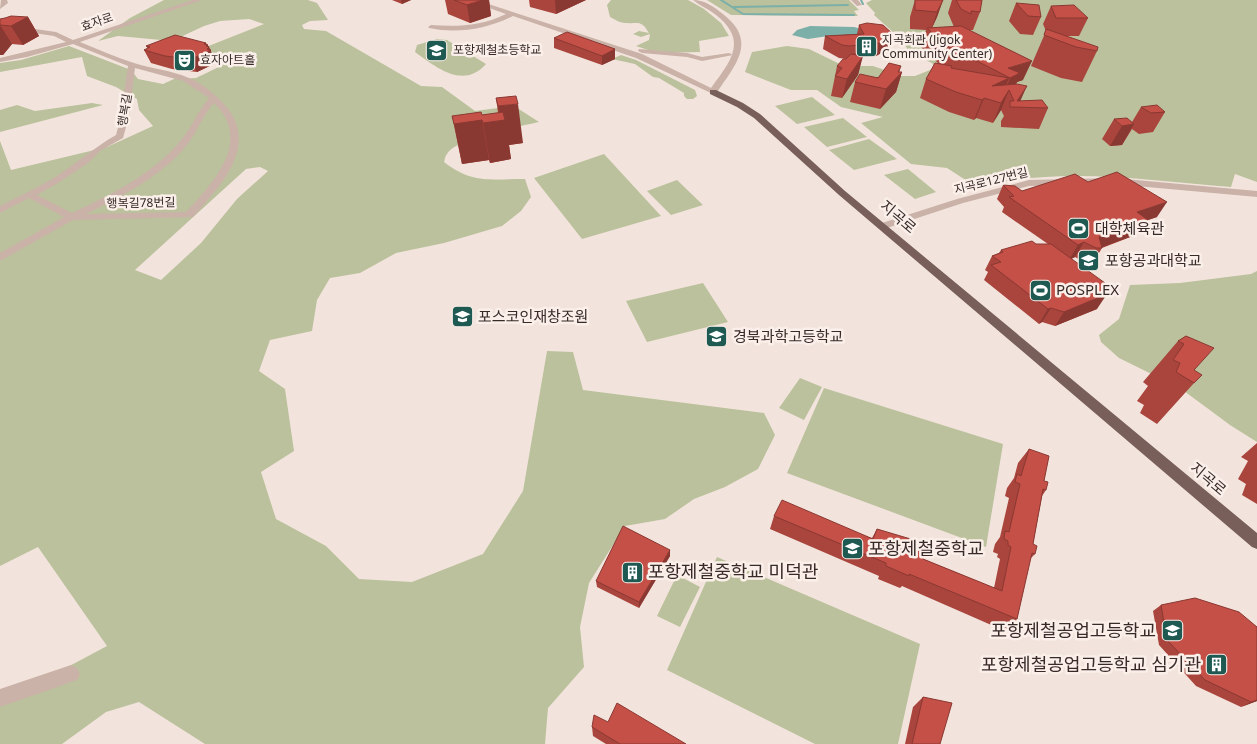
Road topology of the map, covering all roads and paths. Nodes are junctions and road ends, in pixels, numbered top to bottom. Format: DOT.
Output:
graph roads {
  1 [pos="4,0"];
  2 [pos="199,0"];
  3 [pos="470,0"];
  4 [pos="696,0"];
  5 [pos="0,7"];
  6 [pos="512,14"];
  7 [pos="0,26"];
  8 [pos="431,27"];
  9 [pos="73,42"];
  10 [pos="642,51"];
  11 [pos="728,55"];
  12 [pos="147,57"];
  13 [pos="0,60"];
  14 [pos="132,64"];
  15 [pos="713,92"];
  16 [pos="214,98"];
  17 [pos="1257,194"];
  18 [pos="30,195"];
  19 [pos="0,210"];
  20 [pos="72,217"];
  21 [pos="884,226"];
  22 [pos="0,258"];
  23 [pos="1257,542"];
  24 [pos="71,674"];
  25 [pos="0,698"];
  1 -- 5 [label="street"];
  2 -- 9 [label="street, 효자로"];
  3 -- 6 [label="street, 지곡로"];
  4 -- 15 [label="street"];
  6 -- 8 [label="street"];
  6 -- 15 [label="street, 지곡로"];
  7 -- 9 [label="street"];
  9 -- 13 [label="street, 효자로"];
  9 -- 14 [label="street"];
  10 -- 11 [label="street"];
  12 -- 14 [label="street"];
  14 -- 16 [label="street, 행복길78번길"];
  14 -- 18 [label="street, 행복길"];
  15 -- 21 [label="main road, 지곡로"];
  16 -- 20 [label="street, 행복길78번길"];
  16 -- 20 [label="street, 행복길78번길"];
  17 -- 21 [label="street, 지곡로127번길"];
  18 -- 19 [label="street, 행복길"];
  18 -- 20 [label="street"];
  20 -- 22 [label="street, 행복길78번길"];
  21 -- 23 [label="main road, 지곡로"];
  24 -- 25 [label="street"];
}
